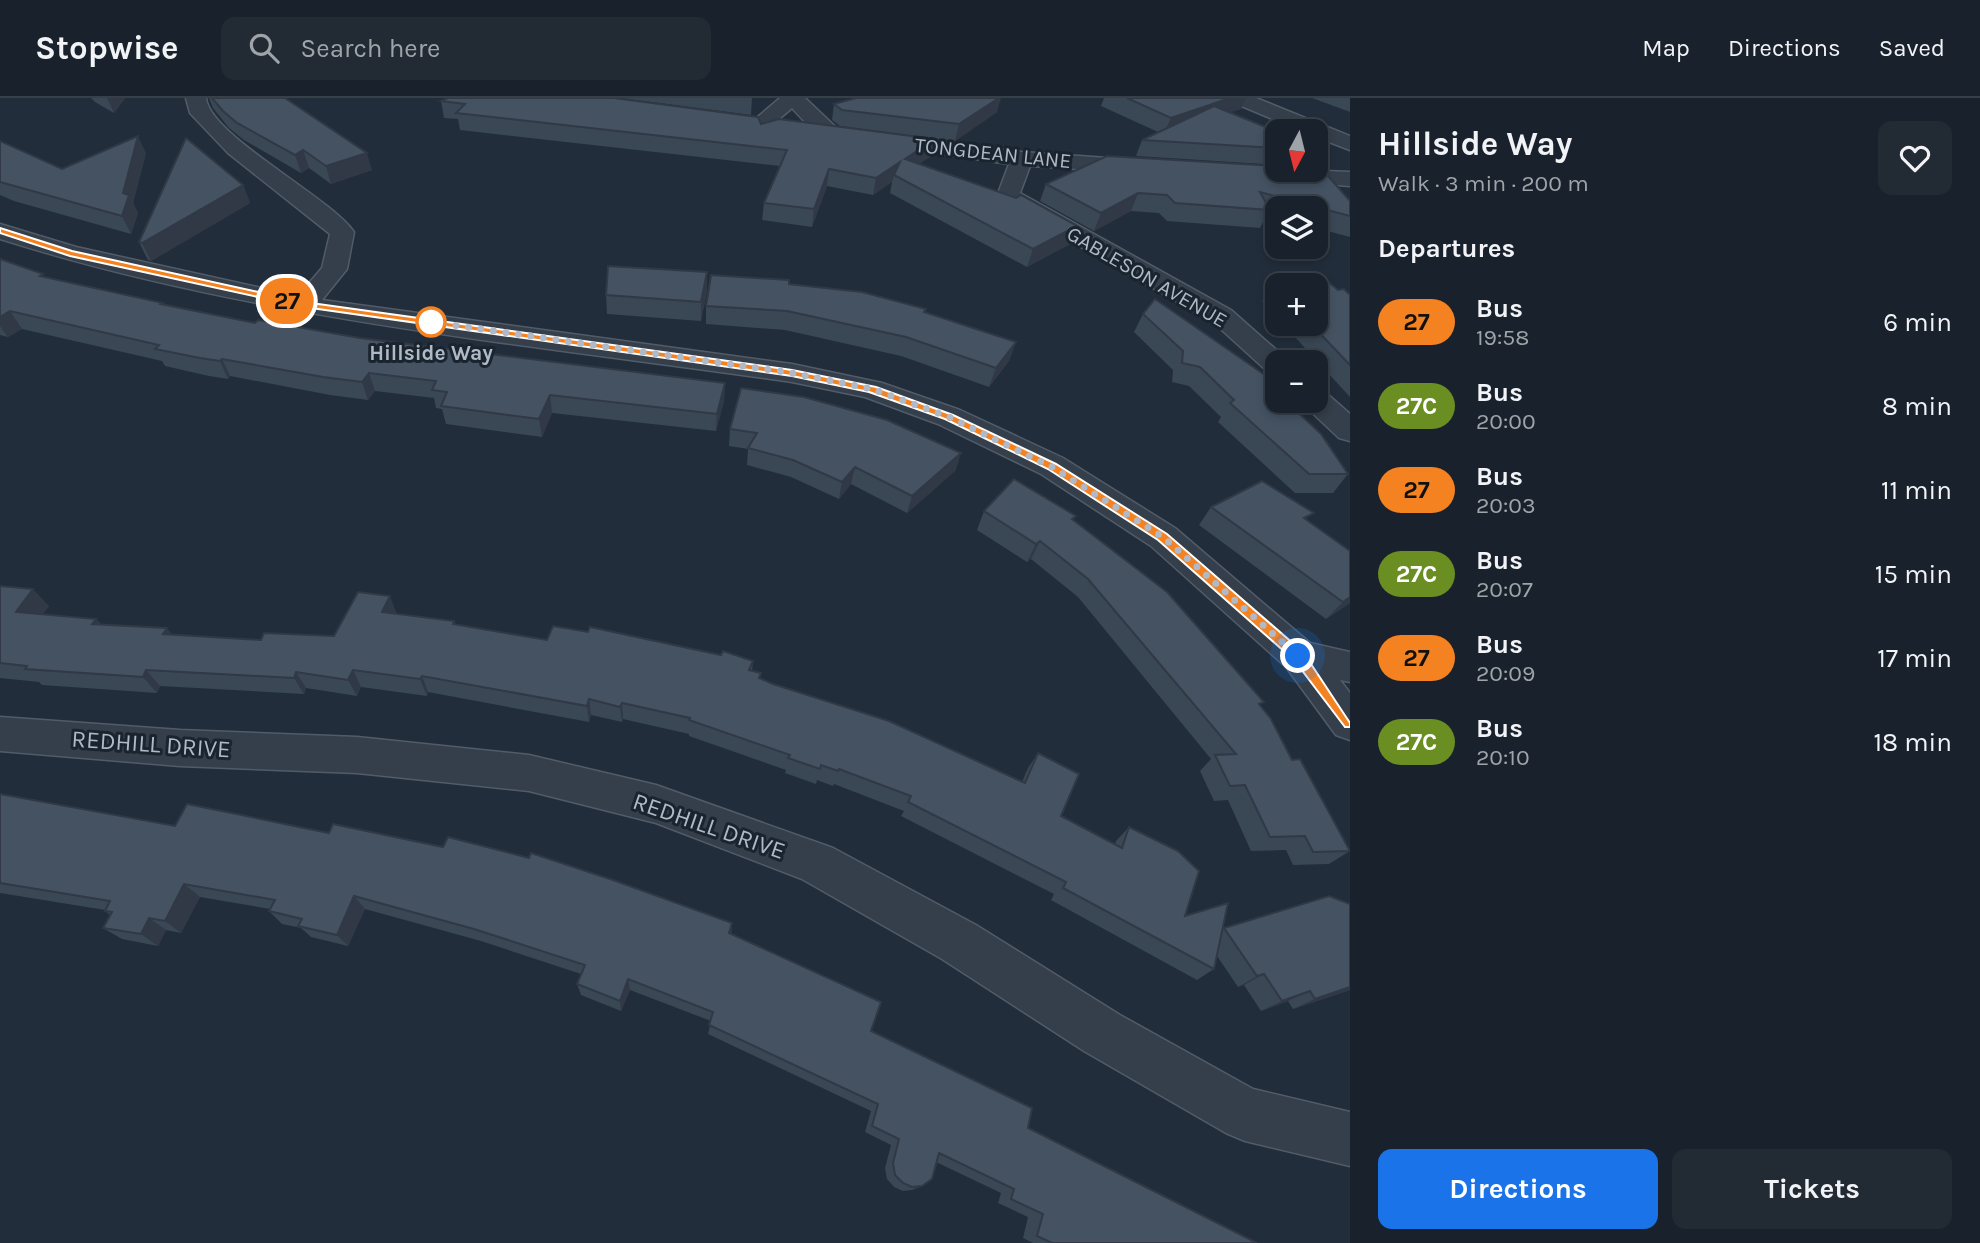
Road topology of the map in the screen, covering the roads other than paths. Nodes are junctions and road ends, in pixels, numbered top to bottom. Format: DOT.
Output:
graph roads {
  1 [pos="197,98"];
  2 [pos="793,98"];
  3 [pos="1239,98"];
  4 [pos="833,134"];
  5 [pos="1350,144"];
  6 [pos="1021,159"];
  7 [pos="1158,167"];
  8 [pos="1254,173"];
  9 [pos="1350,179"];
  10 [pos="0,231"];
  11 [pos="304,304"];
  12 [pos="1265,354"];
  13 [pos="1328,411"];
  14 [pos="1350,431"];
  15 [pos="1298,656"];
  16 [pos="1350,667"];
  17 [pos="1350,723"];
  18 [pos="0,734"];
  19 [pos="1350,1139"];
  1 -- 11 [label="street"];
  2 -- 4 [label="street"];
  2 -- 4 [label="street, TONGDEAN LANE"];
  3 -- 5 [label="street"];
  4 -- 6 [label="street, TONGDEAN LANE"];
  6 -- 7 [label="street, TONGDEAN LANE"];
  6 -- 12 [label="street, GABLESON AVENUE"];
  8 -- 9 [label="street"];
  10 -- 11 [label="street"];
  11 -- 15 [label="street"];
  13 -- 14 [label="street"];
  15 -- 16 [label="street"];
  15 -- 17 [label="street"];
  18 -- 19 [label="street, REDHILL DRIVE"];
}
